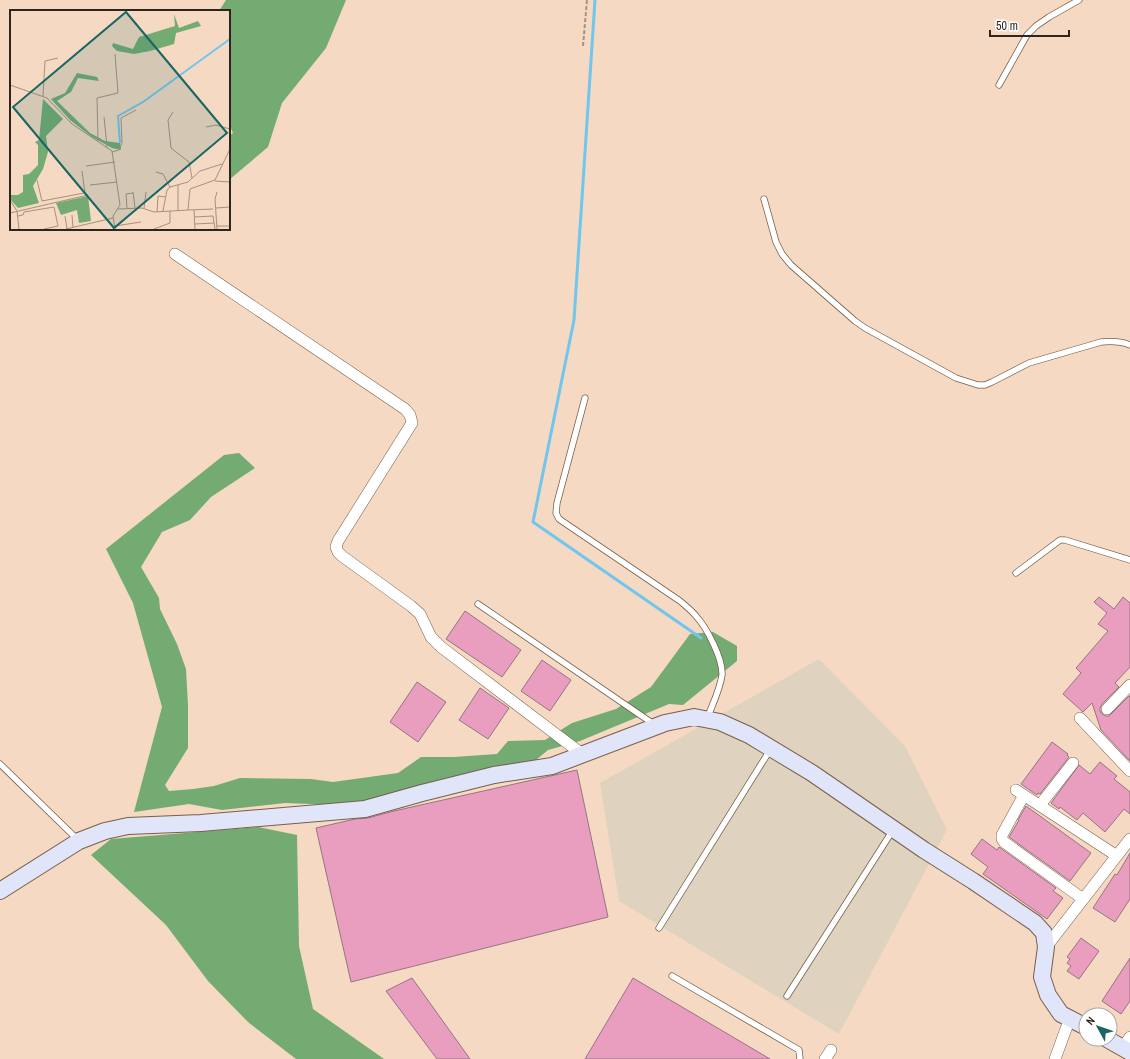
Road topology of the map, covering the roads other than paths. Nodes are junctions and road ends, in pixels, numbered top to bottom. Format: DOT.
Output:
graph roads {
  1 [pos="1079,0"];
  2 [pos="999,85"];
  3 [pos="764,200"];
  4 [pos="175,254"];
  5 [pos="1130,345"];
  6 [pos="585,398"];
  7 [pos="1130,560"];
  8 [pos="1016,573"];
  9 [pos="478,604"];
  10 [pos="1130,685"];
  11 [pos="1107,709"];
  12 [pos="1080,718"];
  13 [pos="707,720"];
  14 [pos="657,726"];
  15 [pos="771,748"];
  16 [pos="582,754"];
  17 [pos="1073,763"];
  18 [pos="0,764"];
  19 [pos="1130,771"];
  20 [pos="1040,805"];
  21 [pos="894,829"];
  22 [pos="1130,838"];
  23 [pos="79,841"];
  24 [pos="1117,856"];
  25 [pos="0,892"];
  26 [pos="1083,900"];
  27 [pos="659,928"];
  28 [pos="1046,947"];
  29 [pos="672,976"];
  30 [pos="787,996"];
  31 [pos="1070,1018"];
  32 [pos="1078,1022"];
  33 [pos="1118,1043"];
  34 [pos="1128,1046"];
  35 [pos="800,1059"];
  36 [pos="1055,1059"];
  1 -- 2 [label="lane"];
  3 -- 5 [label="lane"];
  4 -- 16 [label="street"];
  6 -- 13 [label="lane"];
  7 -- 8 [label="lane"];
  9 -- 14 [label="lane"];
  10 -- 11 [label="street"];
  12 -- 19 [label="street"];
  13 -- 14 [label="street"];
  13 -- 15 [label="street"];
  14 -- 16 [label="street"];
  15 -- 21 [label="street"];
  15 -- 27 [label="lane"];
  16 -- 23 [label="street"];
  17 -- 20 [label="street"];
  18 -- 23 [label="lane"];
  20 -- 24 [label="street"];
  20 -- 26 [label="street"];
  21 -- 28 [label="street"];
  21 -- 30 [label="lane"];
  22 -- 24 [label="street"];
  23 -- 25 [label="street"];
  24 -- 26 [label="street"];
  26 -- 28 [label="street"];
  28 -- 31 [label="street"];
  29 -- 35 [label="lane"];
  31 -- 32 [label="street"];
  31 -- 36 [label="street"];
  33 -- 34 [label="street"];
}
